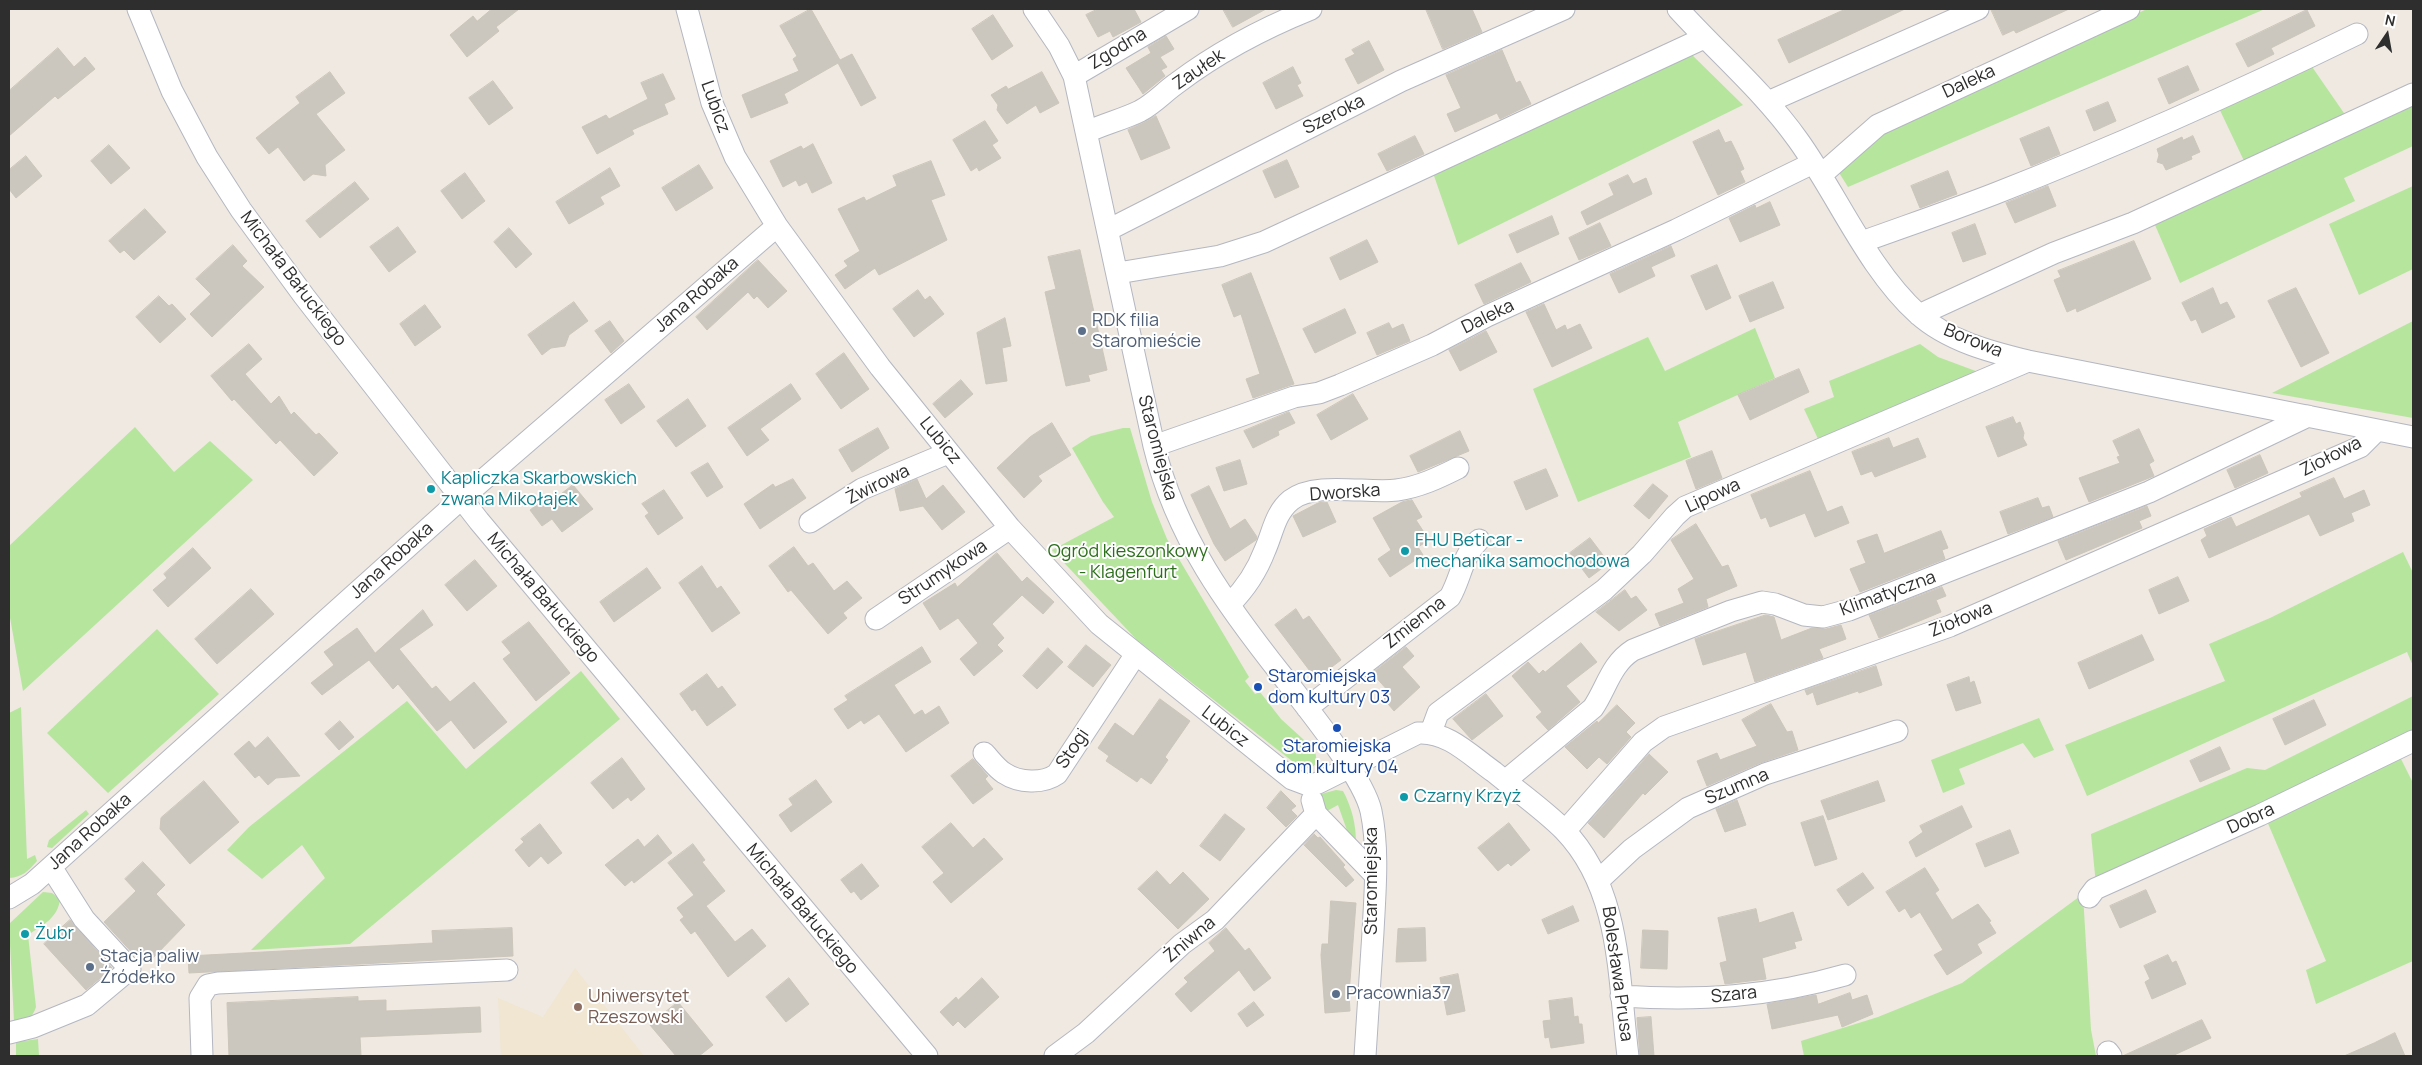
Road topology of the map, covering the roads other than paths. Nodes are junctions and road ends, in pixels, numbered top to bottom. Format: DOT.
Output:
graph roads {
  1 [pos="138,9"];
  2 [pos="687,9"];
  3 [pos="1034,9"];
  4 [pos="1188,9"];
  5 [pos="1311,9"];
  6 [pos="1564,9"];
  7 [pos="1678,9"];
  8 [pos="1978,9"];
  9 [pos="2129,9"];
  10 [pos="2357,34"];
  11 [pos="1704,38"];
  12 [pos="1074,76"];
  13 [pos="2413,94"];
  14 [pos="1768,102"];
  15 [pos="1087,132"];
  16 [pos="1817,169"];
  17 [pos="777,226"];
  18 [pos="1108,230"];
  19 [pos="1862,242"];
  20 [pos="1118,273"];
  21 [pos="1919,315"];
  22 [pos="2028,361"];
  23 [pos="2308,416"];
  24 [pos="2377,430"];
  25 [pos="2413,437"];
  26 [pos="1154,446"];
  27 [pos="948,452"];
  28 [pos="1458,468"];
  29 [pos="461,499"];
  30 [pos="810,522"];
  31 [pos="1010,528"];
  32 [pos="1479,540"];
  33 [pos="1230,604"];
  34 [pos="876,619"];
  35 [pos="1136,654"];
  36 [pos="1307,708"];
  37 [pos="1896,731"];
  38 [pos="1431,732"];
  39 [pos="2413,741"];
  40 [pos="984,753"];
  41 [pos="1350,769"];
  42 [pos="1505,781"];
  43 [pos="1308,786"];
  44 [pos="1316,814"];
  45 [pos="1565,831"];
  46 [pos="51,866"];
  47 [pos="1375,875"];
  48 [pos="1598,880"];
  49 [pos="2090,897"];
  50 [pos="9,898"];
  51 [pos="508,970"];
  52 [pos="1845,975"];
  53 [pos="1621,996"];
  54 [pos="9,1033"];
  55 [pos="202,1056"];
  56 [pos="927,1056"];
  57 [pos="1055,1056"];
  58 [pos="1365,1056"];
  59 [pos="1628,1056"];
  1 -- 29 [label="street, Michała Bałuckiego"];
  2 -- 17 [label="street, Lubicz"];
  3 -- 12 [label="street, Staromiejska"];
  4 -- 12 [label="street, Zgodna"];
  5 -- 15 [label="street, Zaułek"];
  6 -- 18 [label="street, Szeroka"];
  7 -- 11 [label="street, Borowa"];
  8 -- 14 [label="street"];
  9 -- 16 [label="street, Daleka"];
  10 -- 19 [label="street"];
  11 -- 14 [label="street, Borowa"];
  11 -- 20 [label="street"];
  12 -- 15 [label="street, Staromiejska"];
  13 -- 21 [label="street"];
  14 -- 16 [label="street, Borowa"];
  15 -- 18 [label="street, Staromiejska"];
  16 -- 19 [label="street, Borowa"];
  16 -- 26 [label="street, Daleka"];
  17 -- 27 [label="street, Lubicz"];
  17 -- 29 [label="street, Jana Robaka"];
  18 -- 20 [label="street, Staromiejska"];
  19 -- 21 [label="street, Borowa"];
  20 -- 26 [label="street, Staromiejska"];
  21 -- 22 [label="street, Borowa"];
  22 -- 23 [label="street, Borowa"];
  22 -- 38 [label="street, Lipowa"];
  23 -- 24 [label="street, Borowa"];
  23 -- 42 [label="street, Klimatyczna"];
  24 -- 25 [label="street, Borowa"];
  24 -- 45 [label="street, Ziołowa"];
  26 -- 33 [label="street, Staromiejska"];
  27 -- 30 [label="street, Żwirowa"];
  27 -- 31 [label="street, Lubicz"];
  28 -- 33 [label="street, Dworska"];
  29 -- 46 [label="street, Jana Robaka"];
  29 -- 56 [label="street, Michała Bałuckiego"];
  31 -- 34 [label="street, Strumykowa"];
  31 -- 35 [label="street, Lubicz"];
  32 -- 36 [label="street, Zmienna"];
  33 -- 36 [label="street, Staromiejska"];
  35 -- 40 [label="street, Stogi"];
  35 -- 43 [label="street, Lubicz"];
  36 -- 41 [label="street, Staromiejska"];
  37 -- 48 [label="street, Szumna"];
  38 -- 41 [label="street"];
  38 -- 42 [label="street, Bolesława Prusa"];
  39 -- 49 [label="street, Dobra"];
  41 -- 43 [label="street"];
  41 -- 47 [label="street, Staromiejska"];
  42 -- 45 [label="street, Bolesława Prusa"];
  43 -- 44 [label="street"];
  44 -- 47 [label="street"];
  44 -- 57 [label="street, Żniwna"];
  45 -- 48 [label="street, Bolesława Prusa"];
  46 -- 50 [label="street, Jana Robaka"];
  46 -- 54 [label="street"];
  47 -- 58 [label="street, Staromiejska"];
  48 -- 53 [label="street, Bolesława Prusa"];
  51 -- 55 [label="street"];
  52 -- 53 [label="street, Szara"];
  53 -- 59 [label="street, Bolesława Prusa"];
}
